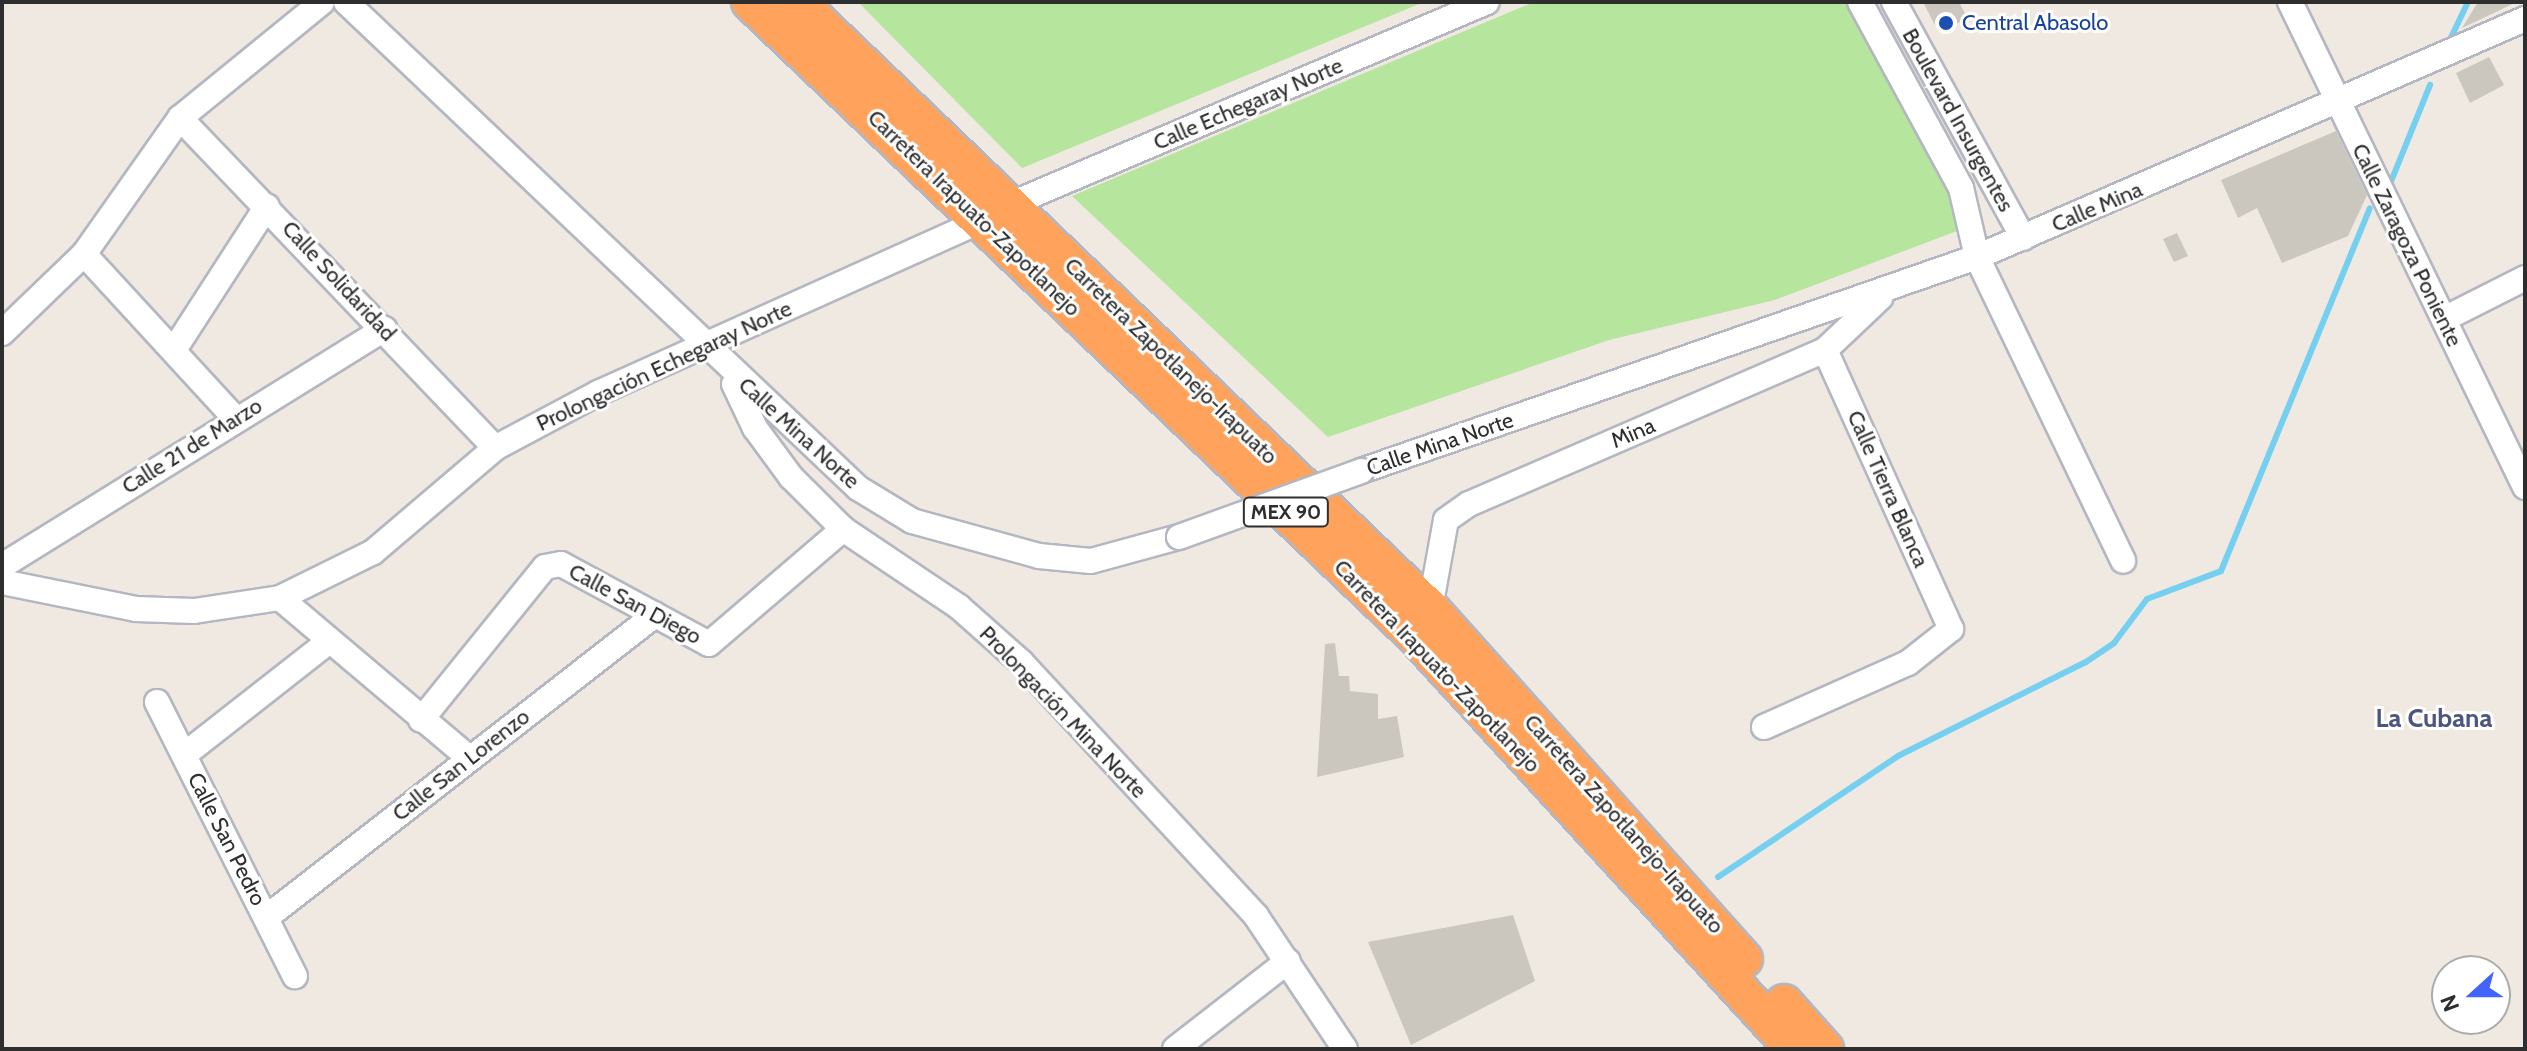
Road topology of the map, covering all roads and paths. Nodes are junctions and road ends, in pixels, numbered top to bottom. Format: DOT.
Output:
graph roads {
  1 [pos="322,2"];
  2 [pos="346,2"];
  3 [pos="750,2"];
  4 [pos="798,2"];
  5 [pos="1487,2"];
  6 [pos="1860,2"];
  7 [pos="1894,2"];
  8 [pos="2290,2"];
  9 [pos="367,12"];
  10 [pos="2525,19"];
  11 [pos="2336,104"];
  12 [pos="180,118"];
  13 [pos="267,206"];
  14 [pos="996,213"];
  15 [pos="2023,238"];
  16 [pos="84,254"];
  17 [pos="1977,257"];
  18 [pos="2525,278"];
  19 [pos="1889,289"];
  20 [pos="2444,319"];
  21 [pos="384,329"];
  22 [pos="2,333"];
  23 [pos="704,345"];
  24 [pos="174,350"];
  25 [pos="1825,350"];
  26 [pos="727,367"];
  27 [pos="235,418"];
  28 [pos="495,448"];
  29 [pos="2525,487"];
  30 [pos="843,529"];
  31 [pos="2123,561"];
  32 [pos="2,566"];
  33 [pos="2,582"];
  34 [pos="280,598"];
  35 [pos="1430,608"];
  36 [pos="655,615"];
  37 [pos="328,642"];
  38 [pos="157,702"];
  39 [pos="421,720"];
  40 [pos="1764,727"];
  41 [pos="184,755"];
  42 [pos="469,758"];
  43 [pos="267,917"];
  44 [pos="1288,961"];
  45 [pos="295,976"];
  46 [pos="1175,1049"];
  47 [pos="1345,1049"];
  48 [pos="1794,1049"];
  49 [pos="1825,1049"];
  1 -- 12 [label="street"];
  2 -- 9 [label="street, Calle Mina Norte"];
  3 -- 14 [label="highway, Carretera Irapuato-Zapotlanejo / MEX 90"];
  4 -- 14 [label="highway, Carretera Zapotlanejo-Irapuato / MEX 90"];
  5 -- 14 [label="street, Calle Echegaray Norte"];
  6 -- 17 [label="street, Boulevard Insurgentes"];
  7 -- 15 [label="street, Boulevard Insurgentes"];
  8 -- 11 [label="street, Calle Zaragoza Poniente"];
  9 -- 23 [label="street, Calle Mina Norte"];
  10 -- 11 [label="street, Calle Mina"];
  11 -- 15 [label="street, Calle Mina"];
  11 -- 20 [label="street, Calle Zaragoza Poniente"];
  12 -- 13 [label="street, Calle Solidaridad"];
  12 -- 16 [label="street"];
  13 -- 21 [label="street, Calle Solidaridad"];
  13 -- 24 [label="street"];
  14 -- 23 [label="street, Prolongación Echegaray Norte"];
  14 -- 35 [label="highway, Carretera Zapotlanejo-Irapuato / MEX 90"];
  14 -- 48 [label="highway, Carretera Irapuato-Zapotlanejo / MEX 90"];
  15 -- 17 [label="street, Calle Mina"];
  16 -- 22 [label="street"];
  16 -- 24 [label="street"];
  17 -- 19 [label="street, Calle Mina Norte"];
  17 -- 31 [label="street"];
  18 -- 20 [label="street"];
  19 -- 25 [label="street, Mina"];
  19 -- 26 [label="street, Calle Mina Norte, bridge"];
  20 -- 29 [label="street, Calle Zaragoza Poniente"];
  21 -- 27 [label="street, Calle 21 de Marzo"];
  21 -- 28 [label="street, Calle Solidaridad"];
  23 -- 26 [label="street, Calle Mina Norte"];
  23 -- 28 [label="street, Prolongación Echegaray Norte"];
  24 -- 27 [label="street"];
  25 -- 35 [label="street, Mina"];
  25 -- 40 [label="street, Calle Tierra Blanca"];
  26 -- 30 [label="street, Prolongación Mina Norte"];
  27 -- 32 [label="street, Calle 21 de Marzo"];
  28 -- 34 [label="street, Prolongación Echegaray Norte"];
  30 -- 36 [label="street, Calle San Diego"];
  30 -- 44 [label="street, Prolongación Mina Norte"];
  33 -- 34 [label="street, Prolongación Echegaray Norte"];
  34 -- 37 [label="street"];
  35 -- 49 [label="highway, Carretera Zapotlanejo-Irapuato / MEX 90"];
  36 -- 39 [label="street, Calle San Diego"];
  36 -- 42 [label="street, Calle San Lorenzo"];
  37 -- 39 [label="street"];
  37 -- 41 [label="street"];
  38 -- 41 [label="street, Calle San Pedro"];
  39 -- 42 [label="street"];
  41 -- 43 [label="street, Calle San Pedro"];
  42 -- 43 [label="street, Calle San Lorenzo"];
  43 -- 45 [label="street, Calle San Pedro"];
  44 -- 46 [label="street"];
  44 -- 47 [label="street, Prolongación Mina Norte"];
}
